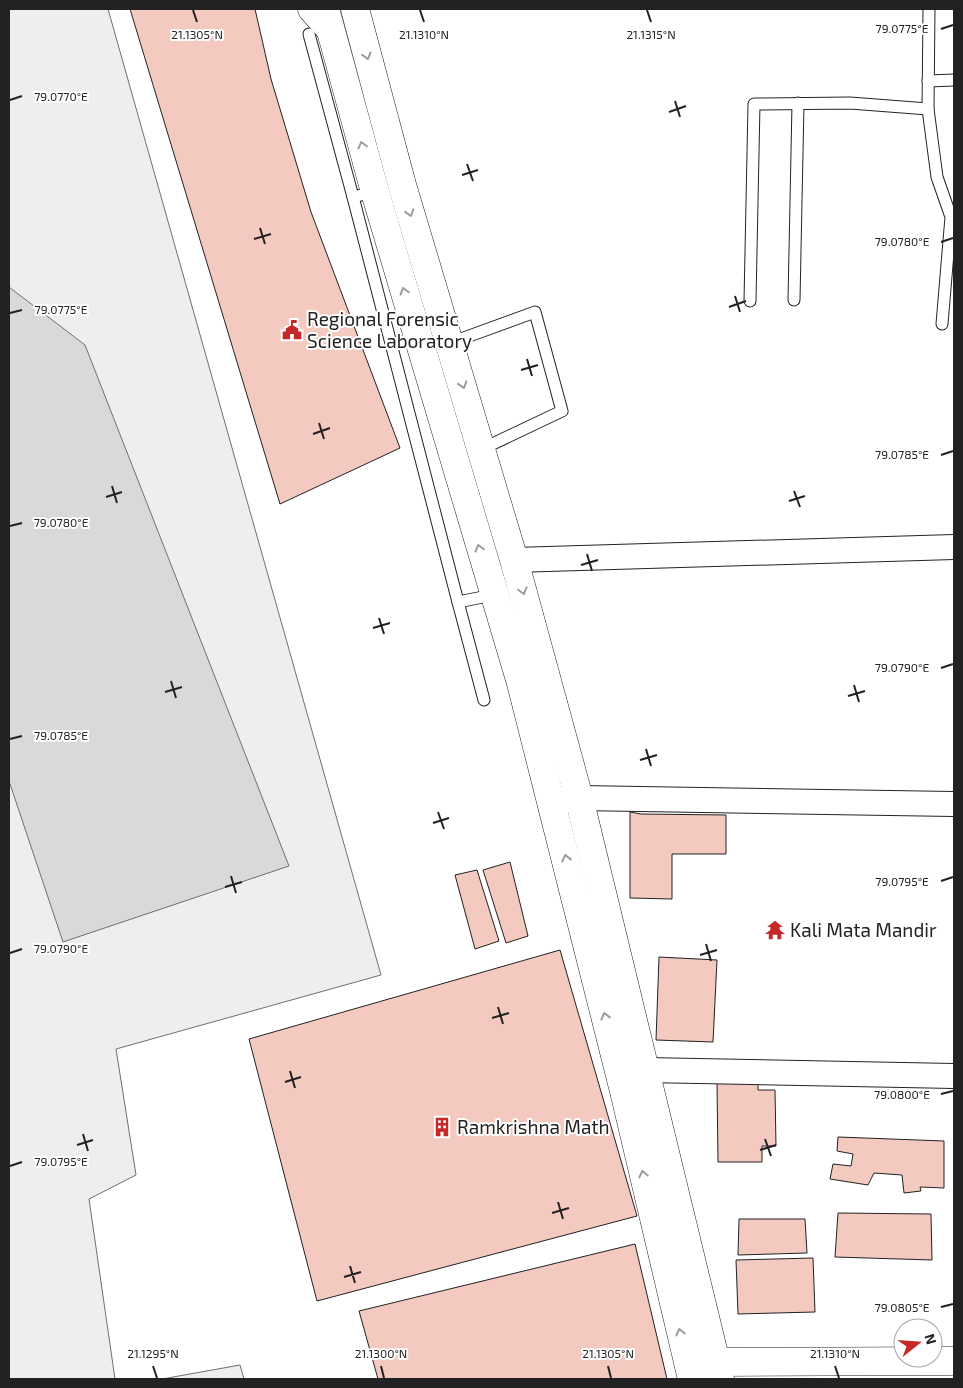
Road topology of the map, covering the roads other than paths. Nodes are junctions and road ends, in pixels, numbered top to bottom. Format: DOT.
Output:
graph roads {
  1 [pos="355,9"];
  2 [pos="929,9"];
  3 [pos="319,20"];
  4 [pos="954,80"];
  5 [pos="928,81"];
  6 [pos="798,103"];
  7 [pos="928,109"];
  8 [pos="402,185"];
  9 [pos="364,195"];
  10 [pos="750,300"];
  11 [pos="794,300"];
  12 [pos="942,324"];
  13 [pos="450,343"];
  14 [pos="482,449"];
  15 [pos="954,547"];
  16 [pos="514,560"];
  17 [pos="493,595"];
  18 [pos="458,602"];
  19 [pos="484,700"];
  20 [pos="579,798"];
  21 [pos="552,803"];
  22 [pos="954,804"];
  23 [pos="632,1072"];
  24 [pos="954,1076"];
  25 [pos="954,1361"];
  26 [pos="718,1371"];
  27 [pos="690,1373"];
  1 -- 8 [label="main road, one-way"];
  2 -- 5 [label="lane"];
  3 -- 9 [label="main road"];
  4 -- 5 [label="lane"];
  5 -- 7 [label="lane"];
  6 -- 7 [label="lane"];
  6 -- 10 [label="lane"];
  6 -- 11 [label="lane"];
  7 -- 12 [label="lane"];
  8 -- 9 [label="lane"];
  8 -- 13 [label="main road, one-way"];
  17 -- 9 [label="main road, one-way"];
  9 -- 18 [label="lane"];
  13 -- 14 [label="main road, one-way"];
  13 -- 14 [label="lane"];
  14 -- 16 [label="main road"];
  15 -- 16 [label="street"];
  16 -- 20 [label="main road, one-way"];
  17 -- 18 [label="lane"];
  17 -- 21 [label="main road"];
  18 -- 19 [label="lane"];
  20 -- 21 [label="street"];
  20 -- 22 [label="street"];
  20 -- 23 [label="main road"];
  23 -- 21 [label="main road, one-way"];
  23 -- 24 [label="street"];
  23 -- 26 [label="main road"];
  27 -- 23 [label="main road, one-way"];
  25 -- 26 [label="main road"];
  26 -- 27 [label="main road"];
}
